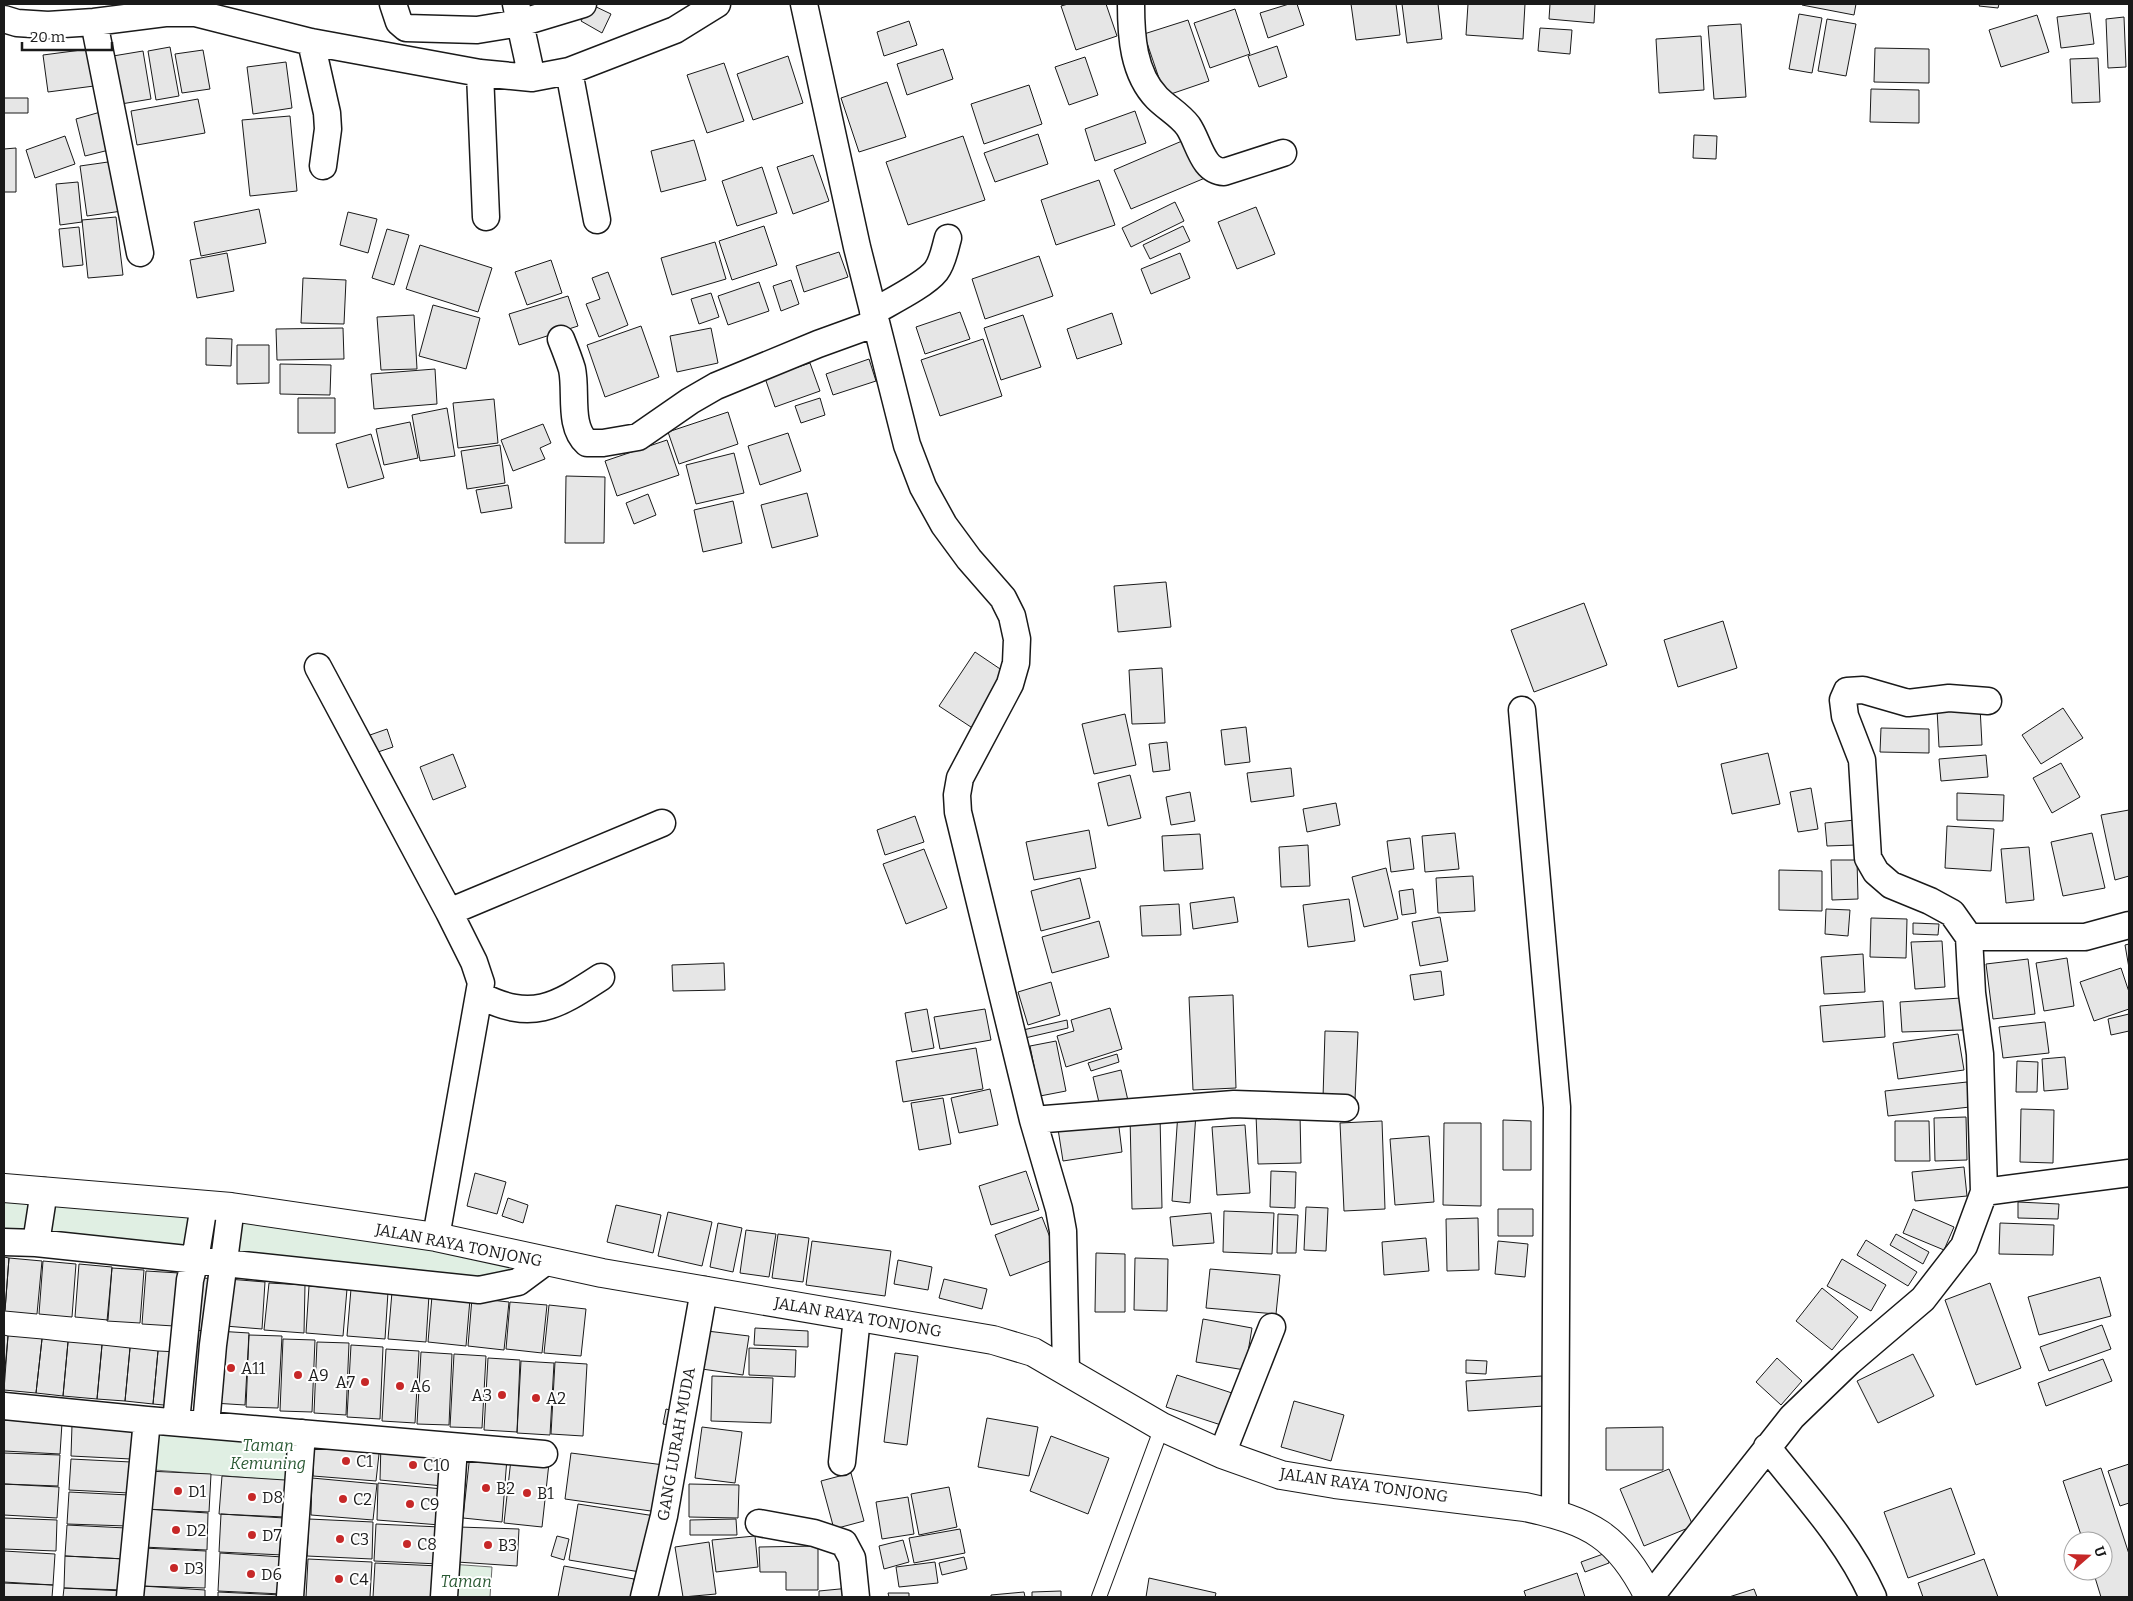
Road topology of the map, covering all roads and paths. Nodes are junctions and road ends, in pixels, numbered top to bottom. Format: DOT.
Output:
graph roads {
  1 [pos="393,4"];
  2 [pos="583,4"];
  3 [pos="717,4"];
  4 [pos="804,4"];
  5 [pos="1131,4"];
  6 [pos="518,14"];
  7 [pos="4,19"];
  8 [pos="94,22"];
  9 [pos="311,42"];
  10 [pos="569,71"];
  11 [pos="480,73"];
  12 [pos="532,78"];
  13 [pos="1283,153"];
  14 [pos="323,166"];
  15 [pos="486,218"];
  16 [pos="597,220"];
  17 [pos="948,238"];
  18 [pos="140,253"];
  19 [pos="874,318"];
  20 [pos="561,339"];
  21 [pos="318,667"];
  22 [pos="1988,701"];
  23 [pos="1522,710"];
  24 [pos="662,824"];
  25 [pos="449,912"];
  26 [pos="2129,926"];
  27 [pos="1969,937"];
  28 [pos="602,977"];
  29 [pos="479,994"];
  30 [pos="1345,1108"];
  31 [pos="1033,1120"];
  32 [pos="2129,1173"];
  33 [pos="4,1188"];
  34 [pos="44,1191"];
  35 [pos="1984,1192"];
  36 [pos="204,1205"];
  37 [pos="231,1207"];
  38 [pos="436,1237"];
  39 [pos="4,1242"];
  40 [pos="36,1243"];
  41 [pos="196,1260"];
  42 [pos="545,1262"];
  43 [pos="223,1263"];
  44 [pos="704,1290"];
  45 [pos="857,1317"];
  46 [pos="1272,1326"];
  47 [pos="1066,1370"];
  48 [pos="4,1406"];
  49 [pos="147,1420"];
  50 [pos="176,1422"];
  51 [pos="206,1425"];
  52 [pos="1162,1427"];
  53 [pos="302,1433"];
  54 [pos="454,1447"];
  55 [pos="1767,1447"];
  56 [pos="544,1454"];
  57 [pos="1222,1454"];
  58 [pos="842,1462"];
  59 [pos="1555,1514"];
  60 [pos="759,1523"];
  61 [pos="130,1597"];
  62 [pos="290,1597"];
  63 [pos="444,1597"];
  64 [pos="644,1597"];
  65 [pos="856,1597"];
  66 [pos="1099,1597"];
  67 [pos="1650,1597"];
  68 [pos="1873,1597"];
  1 -- 6 [label="street"];
  2 -- 6 [label="street"];
  3 -- 10 [label="street"];
  4 -- 19 [label="street"];
  5 -- 13 [label="street"];
  6 -- 12 [label="street"];
  7 -- 8 [label="street"];
  8 -- 9 [label="street"];
  8 -- 18 [label="street"];
  9 -- 11 [label="street"];
  9 -- 14 [label="street"];
  10 -- 12 [label="street"];
  10 -- 16 [label="street"];
  11 -- 12 [label="street"];
  11 -- 15 [label="street"];
  17 -- 19 [label="street"];
  19 -- 20 [label="street"];
  19 -- 31 [label="street"];
  21 -- 25 [label="street"];
  22 -- 27 [label="street"];
  23 -- 59 [label="street"];
  24 -- 25 [label="street"];
  25 -- 29 [label="street"];
  26 -- 27 [label="street"];
  27 -- 35 [label="street"];
  28 -- 29 [label="street"];
  29 -- 38 [label="street"];
  30 -- 31 [label="street"];
  31 -- 47 [label="street"];
  32 -- 35 [label="street"];
  33 -- 34 [label="main road, JALAN RAYA TONJONG"];
  34 -- 36 [label="main road, JALAN RAYA TONJONG"];
  34 -- 40 [label="street"];
  35 -- 55 [label="street"];
  36 -- 37 [label="main road, JALAN RAYA TONJONG"];
  36 -- 41 [label="street"];
  37 -- 38 [label="main road, JALAN RAYA TONJONG"];
  37 -- 43 [label="street"];
  38 -- 42 [label="main road, JALAN RAYA TONJONG"];
  39 -- 40 [label="street"];
  40 -- 41 [label="street"];
  41 -- 43 [label="street"];
  41 -- 50 [label="street"];
  42 -- 43 [label="street"];
  42 -- 44 [label="main road, JALAN RAYA TONJONG"];
  43 -- 51 [label="street"];
  44 -- 45 [label="main road, JALAN RAYA TONJONG"];
  44 -- 64 [label="street, GANG LURAH MUDA"];
  45 -- 47 [label="main road, JALAN RAYA TONJONG"];
  45 -- 58 [label="street"];
  46 -- 57 [label="street"];
  47 -- 52 [label="main road, JALAN RAYA TONJONG"];
  48 -- 49 [label="street"];
  49 -- 50 [label="street"];
  49 -- 61 [label="street"];
  50 -- 51 [label="street"];
  51 -- 53 [label="street"];
  52 -- 57 [label="main road, JALAN RAYA TONJONG"];
  52 -- 66 [label="lane"];
  53 -- 54 [label="street"];
  53 -- 62 [label="street"];
  54 -- 56 [label="street"];
  54 -- 63 [label="street"];
  55 -- 67 [label="street"];
  55 -- 68 [label="street"];
  57 -- 59 [label="main road, JALAN RAYA TONJONG"];
  59 -- 67 [label="main road, JALAN RAYA TONJONG"];
  60 -- 65 [label="street"];
}
